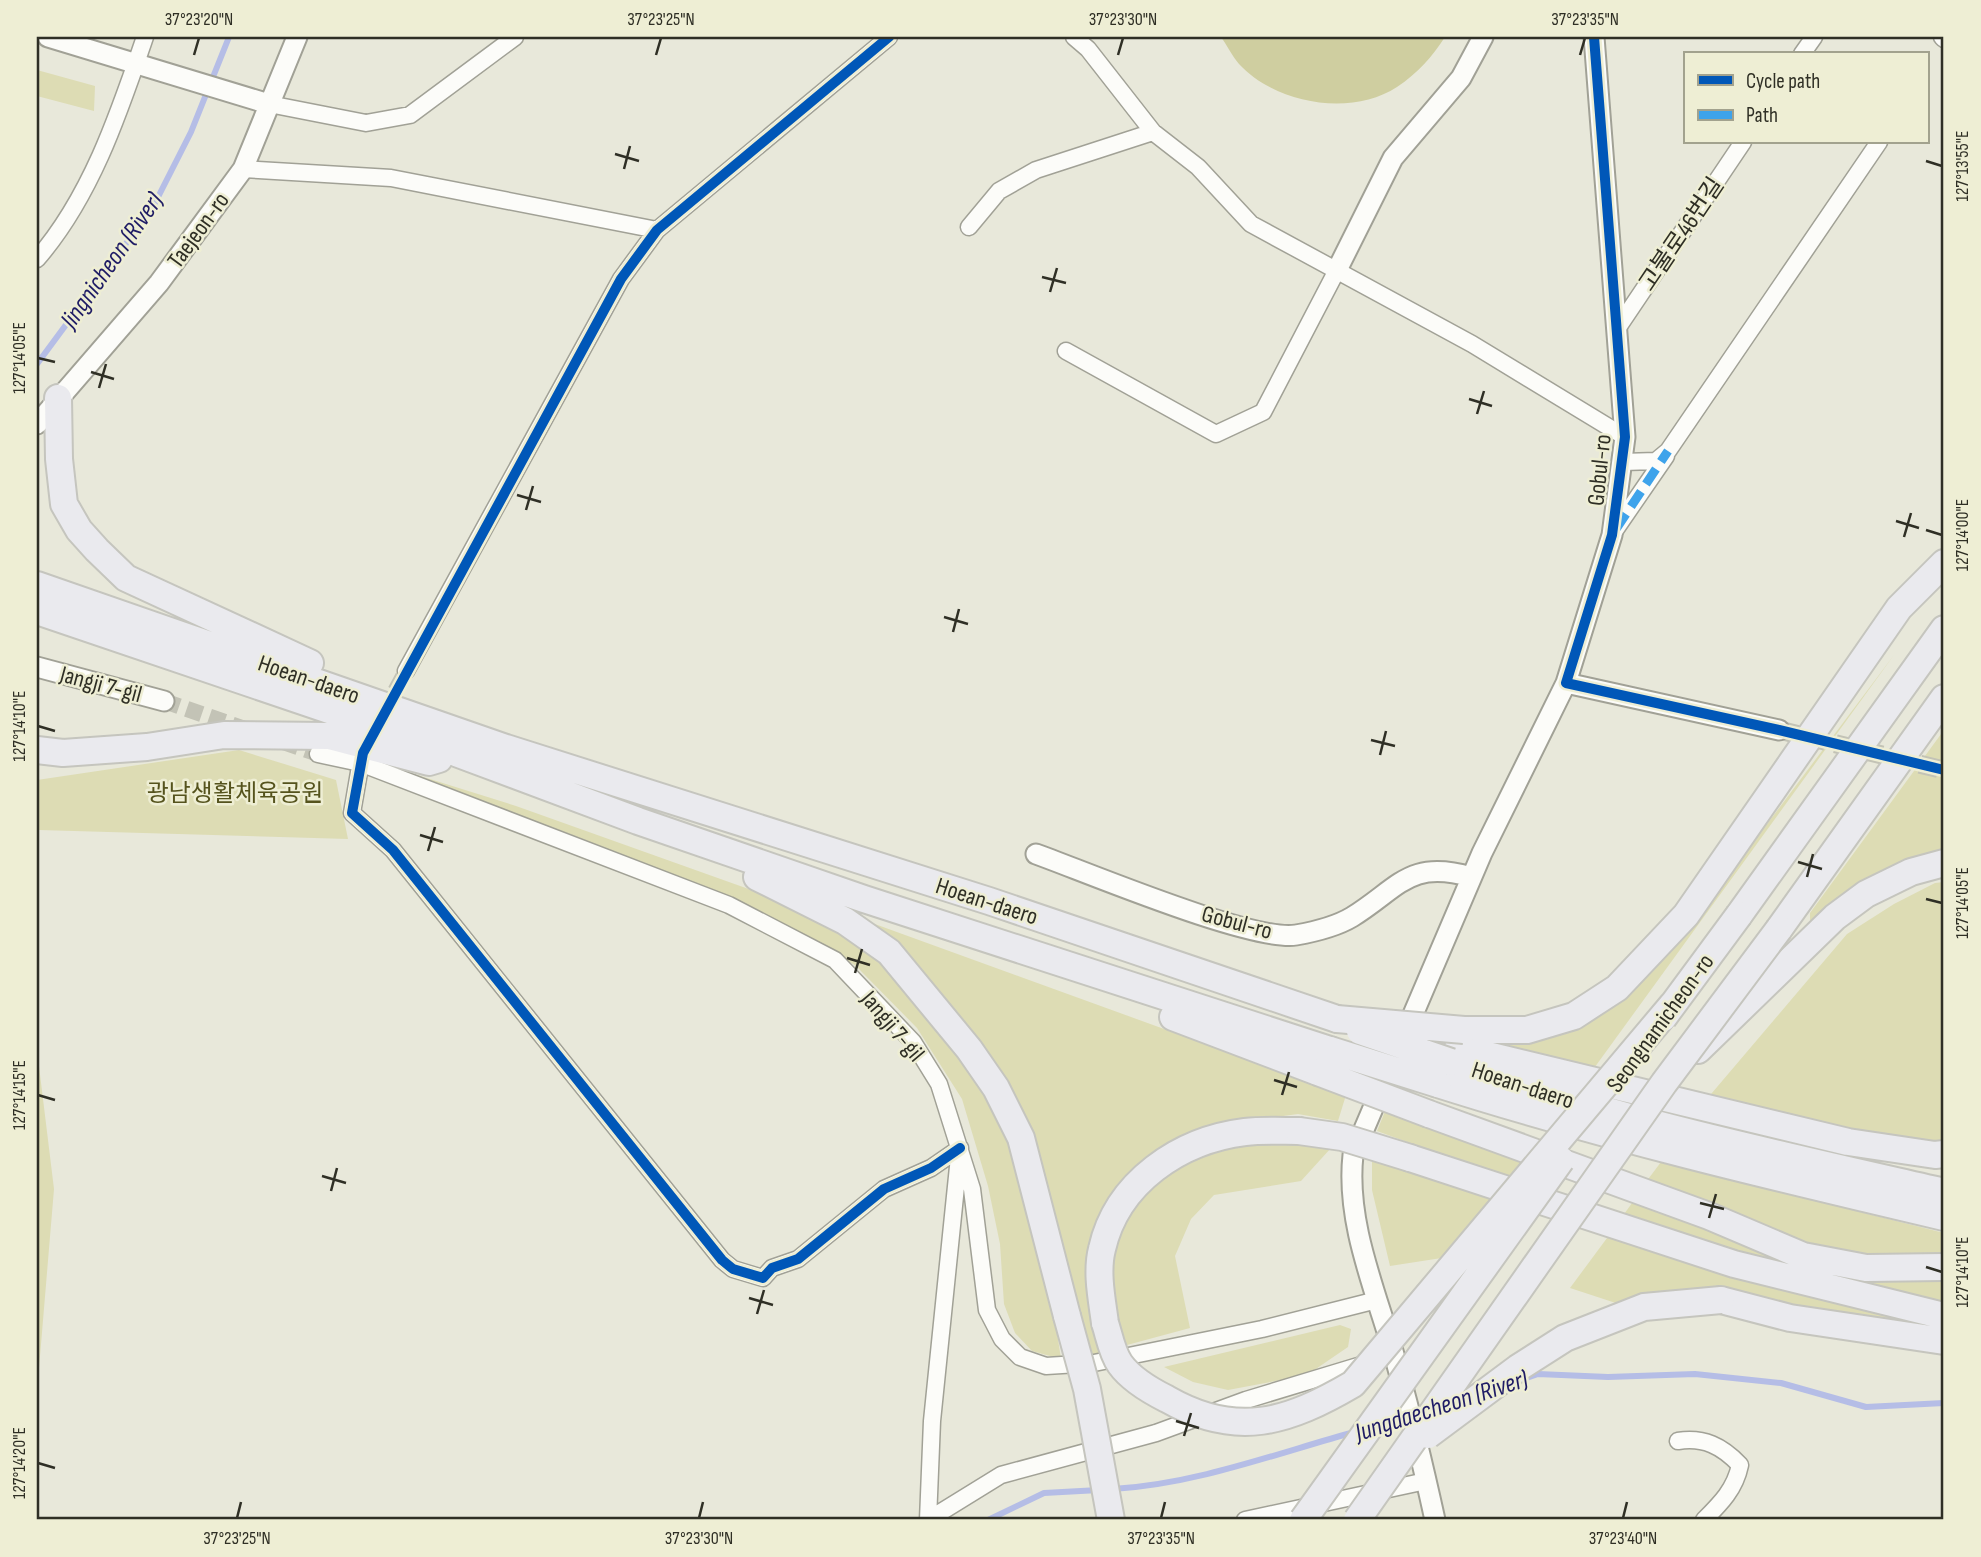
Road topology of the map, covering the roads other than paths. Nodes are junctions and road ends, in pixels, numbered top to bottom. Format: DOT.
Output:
graph roads {
  1 [pos="48,37"];
  2 [pos="145,37"];
  3 [pos="297,37"];
  4 [pos="515,37"];
  5 [pos="889,37"];
  6 [pos="1074,37"];
  7 [pos="1483,37"];
  8 [pos="1594,37"];
  9 [pos="1793,37"];
  10 [pos="1808,46"];
  11 [pos="136,63"];
  12 [pos="263,102"];
  13 [pos="1153,132"];
  14 [pos="1742,144"];
  15 [pos="1878,144"];
  16 [pos="243,169"];
  17 [pos="969,227"];
  18 [pos="657,230"];
  19 [pos="37,259"];
  20 [pos="1336,272"];
  21 [pos="1619,326"];
  22 [pos="1066,351"];
  23 [pos="58,398"];
  24 [pos="37,424"];
  25 [pos="1625,437"];
  26 [pos="1668,451"];
  27 [pos="1623,462"];
  28 [pos="1612,535"];
  29 [pos="1944,563"];
  30 [pos="37,585"];
  31 [pos="37,611"];
  32 [pos="1944,629"];
  33 [pos="37,667"];
  34 [pos="406,671"];
  35 [pos="1566,683"];
  36 [pos="1944,698"];
  37 [pos="164,701"];
  38 [pos="439,725"];
  39 [pos="1779,730"];
  40 [pos="37,750"];
  41 [pos="456,753"];
  42 [pos="318,754"];
  43 [pos="361,758"];
  44 [pos="638,821"];
  45 [pos="1036,854"];
  46 [pos="1944,863"];
  47 [pos="1471,877"];
  48 [pos="1673,1004"];
  49 [pos="1452,1056"];
  50 [pos="1324,1061"];
  51 [pos="1664,1083"];
  52 [pos="960,1148"];
  53 [pos="1944,1154"];
  54 [pos="1944,1192"];
  55 [pos="1944,1217"];
  56 [pos="1944,1267"];
  57 [pos="1377,1300"];
  58 [pos="1937,1328"];
  59 [pos="1396,1362"];
  60 [pos="1678,1441"];
  61 [pos="1410,1448"];
  62 [pos="1426,1480"];
  63 [pos="928,1520"];
  64 [pos="1111,1520"];
  65 [pos="1245,1520"];
  66 [pos="1303,1520"];
  67 [pos="1357,1520"];
  68 [pos="1435,1520"];
  69 [pos="1704,1520"];
  1 -- 11 [label="street"];
  2 -- 11 [label="street"];
  3 -- 12 [label="street, Taejeon-ro"];
  4 -- 12 [label="street"];
  5 -- 18 [label="street"];
  6 -- 13 [label="street"];
  7 -- 20 [label="street"];
  8 -- 21 [label="street, Gobul-ro"];
  9 -- 10 [label="street"];
  11 -- 12 [label="street"];
  11 -- 19 [label="street"];
  12 -- 16 [label="street, Taejeon-ro"];
  13 -- 17 [label="street"];
  13 -- 20 [label="street"];
  14 -- 21 [label="street, 고불로46번길"];
  15 -- 26 [label="street"];
  16 -- 18 [label="street"];
  16 -- 23 [label="street, Taejeon-ro"];
  18 -- 34 [label="street"];
  20 -- 22 [label="street"];
  20 -- 25 [label="street"];
  21 -- 25 [label="street, Gobul-ro"];
  23 -- 24 [label="street, Taejeon-ro"];
  23 -- 38 [label="highway"];
  25 -- 27 [label="street, Gobul-ro"];
  26 -- 27 [label="street"];
  26 -- 28 [label="street"];
  27 -- 28 [label="street, Gobul-ro"];
  28 -- 35 [label="street, Gobul-ro"];
  29 -- 49 [label="highway"];
  30 -- 38 [label="highway, Hoean-daero"];
  31 -- 41 [label="highway, Hoean-daero"];
  32 -- 48 [label="highway, Seongnamicheon-ro, bridge"];
  33 -- 37 [label="street, Jangji 7-gil"];
  35 -- 39 [label="street"];
  35 -- 47 [label="street, Gobul-ro"];
  36 -- 51 [label="highway, Seongnamicheon-ro, bridge"];
  38 -- 49 [label="highway, Hoean-daero, bridge"];
  40 -- 41 [label="highway"];
  41 -- 44 [label="highway, Hoean-daero"];
  42 -- 43 [label="street, Jangji 7-gil"];
  43 -- 52 [label="street, Jangji 7-gil"];
  43 -- 52 [label="street"];
  44 -- 50 [label="highway, Hoean-daero"];
  44 -- 64 [label="highway, bridge"];
  45 -- 47 [label="street, Gobul-ro"];
  46 -- 51 [label="highway, bridge"];
  47 -- 57 [label="street, Gobul-ro"];
  48 -- 58 [label="highway, bridge"];
  48 -- 66 [label="highway, Seongnamicheon-ro, bridge"];
  49 -- 50 [label="highway, Hoean-daero, bridge"];
  49 -- 53 [label="highway"];
  49 -- 54 [label="highway, Hoean-daero"];
  49 -- 55 [label="highway, Hoean-daero"];
  50 -- 56 [label="highway, bridge"];
  51 -- 61 [label="highway, Seongnamicheon-ro, bridge"];
  52 -- 57 [label="street, Jangji 7-gil"];
  52 -- 63 [label="street"];
  57 -- 59 [label="street"];
  58 -- 61 [label="highway, bridge"];
  59 -- 62 [label="street, bridge"];
  59 -- 63 [label="street"];
  60 -- 69 [label="street"];
  61 -- 67 [label="highway, Seongnamicheon-ro, bridge"];
  62 -- 65 [label="street"];
  62 -- 68 [label="street"];
}
